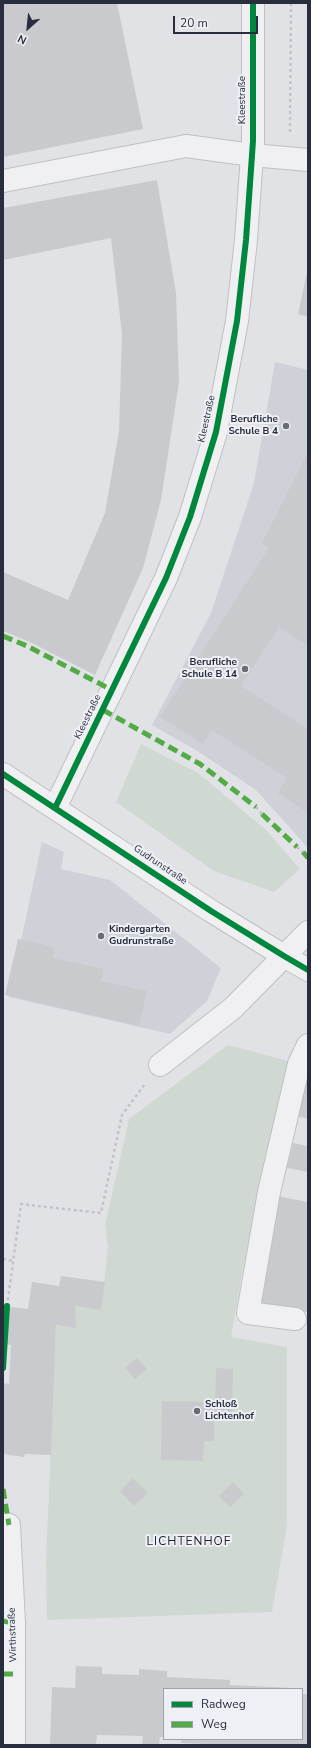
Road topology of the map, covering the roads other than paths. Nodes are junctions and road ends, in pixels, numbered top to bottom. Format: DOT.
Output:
graph roads {
  1 [pos="253,3"];
  2 [pos="252,155"];
  3 [pos="299,159"];
  4 [pos="3,181"];
  5 [pos="3,774"];
  6 [pos="55,808"];
  7 [pos="308,932"];
  8 [pos="284,956"];
  9 [pos="308,970"];
  10 [pos="308,1045"];
  11 [pos="160,1065"];
  12 [pos="295,1319"];
  13 [pos="6,1524"];
  14 [pos="14,1745"];
  1 -- 2 [label="street, Kleestraße"];
  2 -- 3 [label="street"];
  2 -- 4 [label="street"];
  2 -- 6 [label="street, Kleestraße"];
  5 -- 6 [label="street, Gudrunstraße"];
  6 -- 8 [label="street, Gudrunstraße"];
  7 -- 8 [label="street"];
  8 -- 9 [label="street, Gudrunstraße"];
  8 -- 11 [label="street"];
  10 -- 12 [label="street"];
  13 -- 14 [label="street, Wirthstraße"];
}
